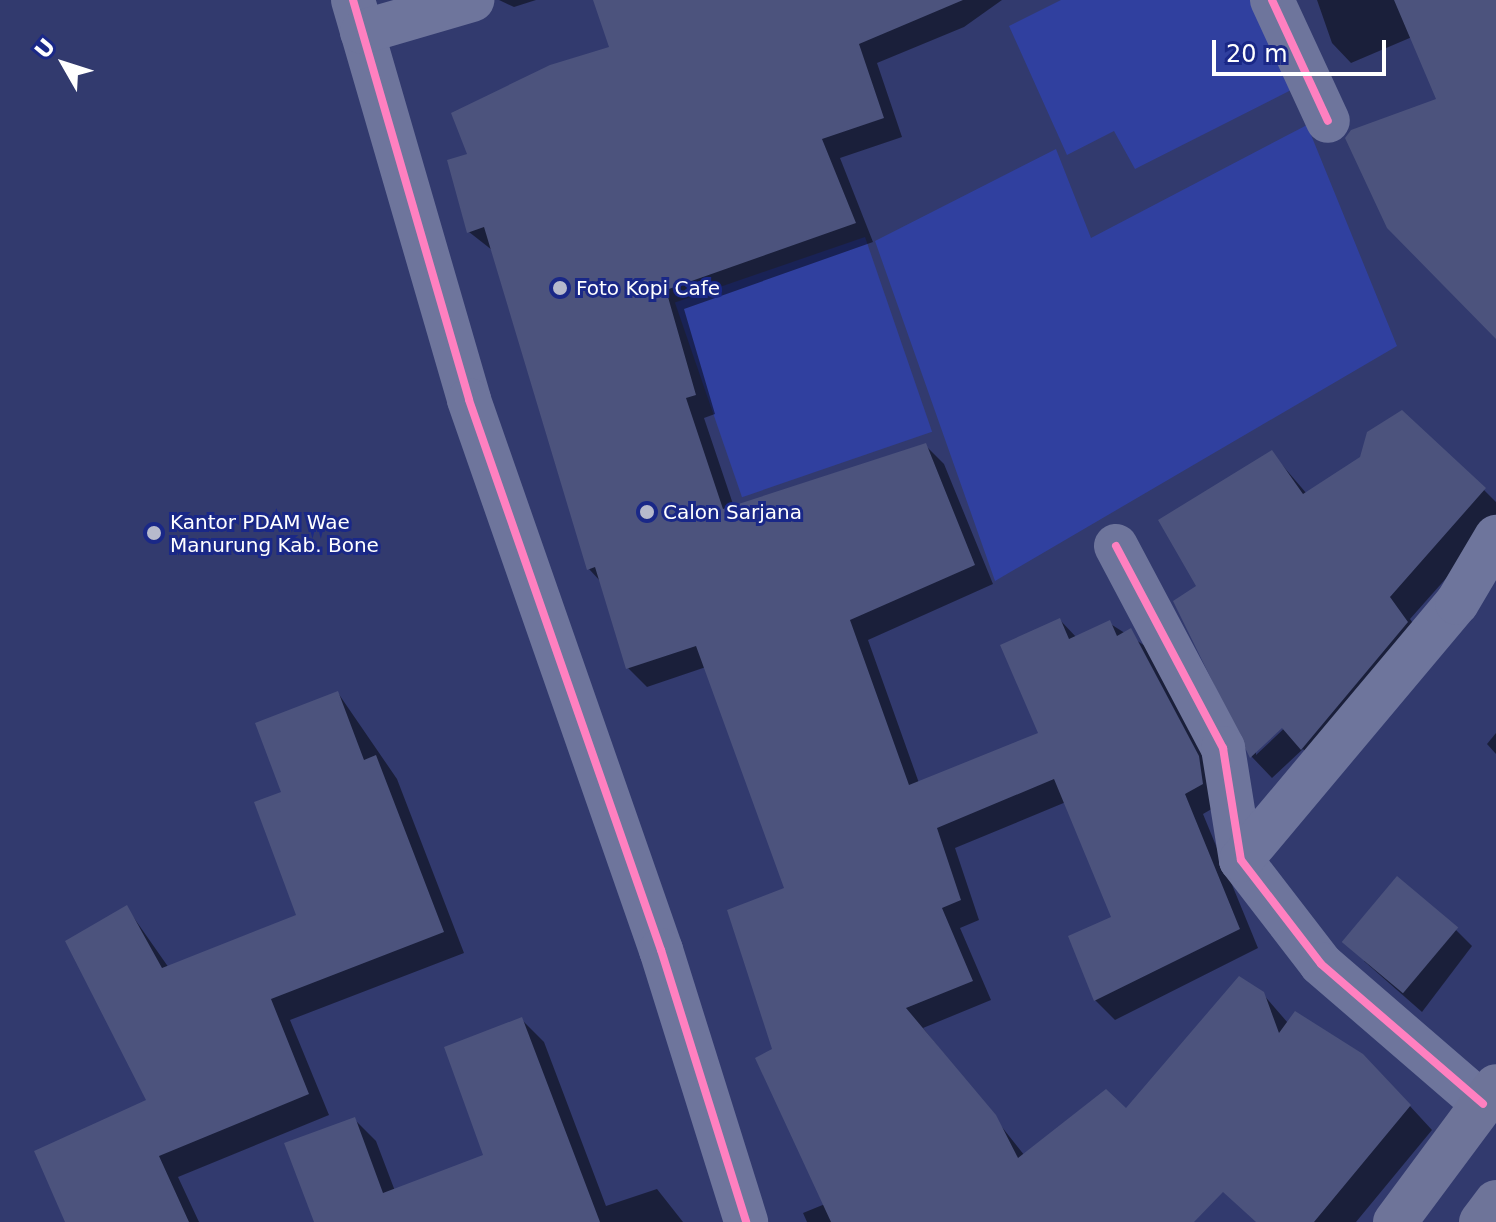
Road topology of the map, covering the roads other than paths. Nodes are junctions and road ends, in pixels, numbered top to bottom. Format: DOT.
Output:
graph roads {
  1 [pos="472,0"];
  2 [pos="1272,0"];
  3 [pos="358,16"];
  4 [pos="1328,121"];
  5 [pos="1496,537"];
  6 [pos="1116,546"];
  7 [pos="1241,860"];
  8 [pos="1489,1095"];
  9 [pos="1496,1202"];
  10 [pos="746,1222"];
  11 [pos="1395,1222"];
  12 [pos="1481,1222"];
  1 -- 3 [label="street"];
  2 -- 4 [label="street"];
  3 -- 10 [label="street"];
  5 -- 7 [label="street"];
  6 -- 7 [label="street"];
  7 -- 8 [label="street"];
  8 -- 11 [label="main road"];
  9 -- 12 [label="main road"];
}
